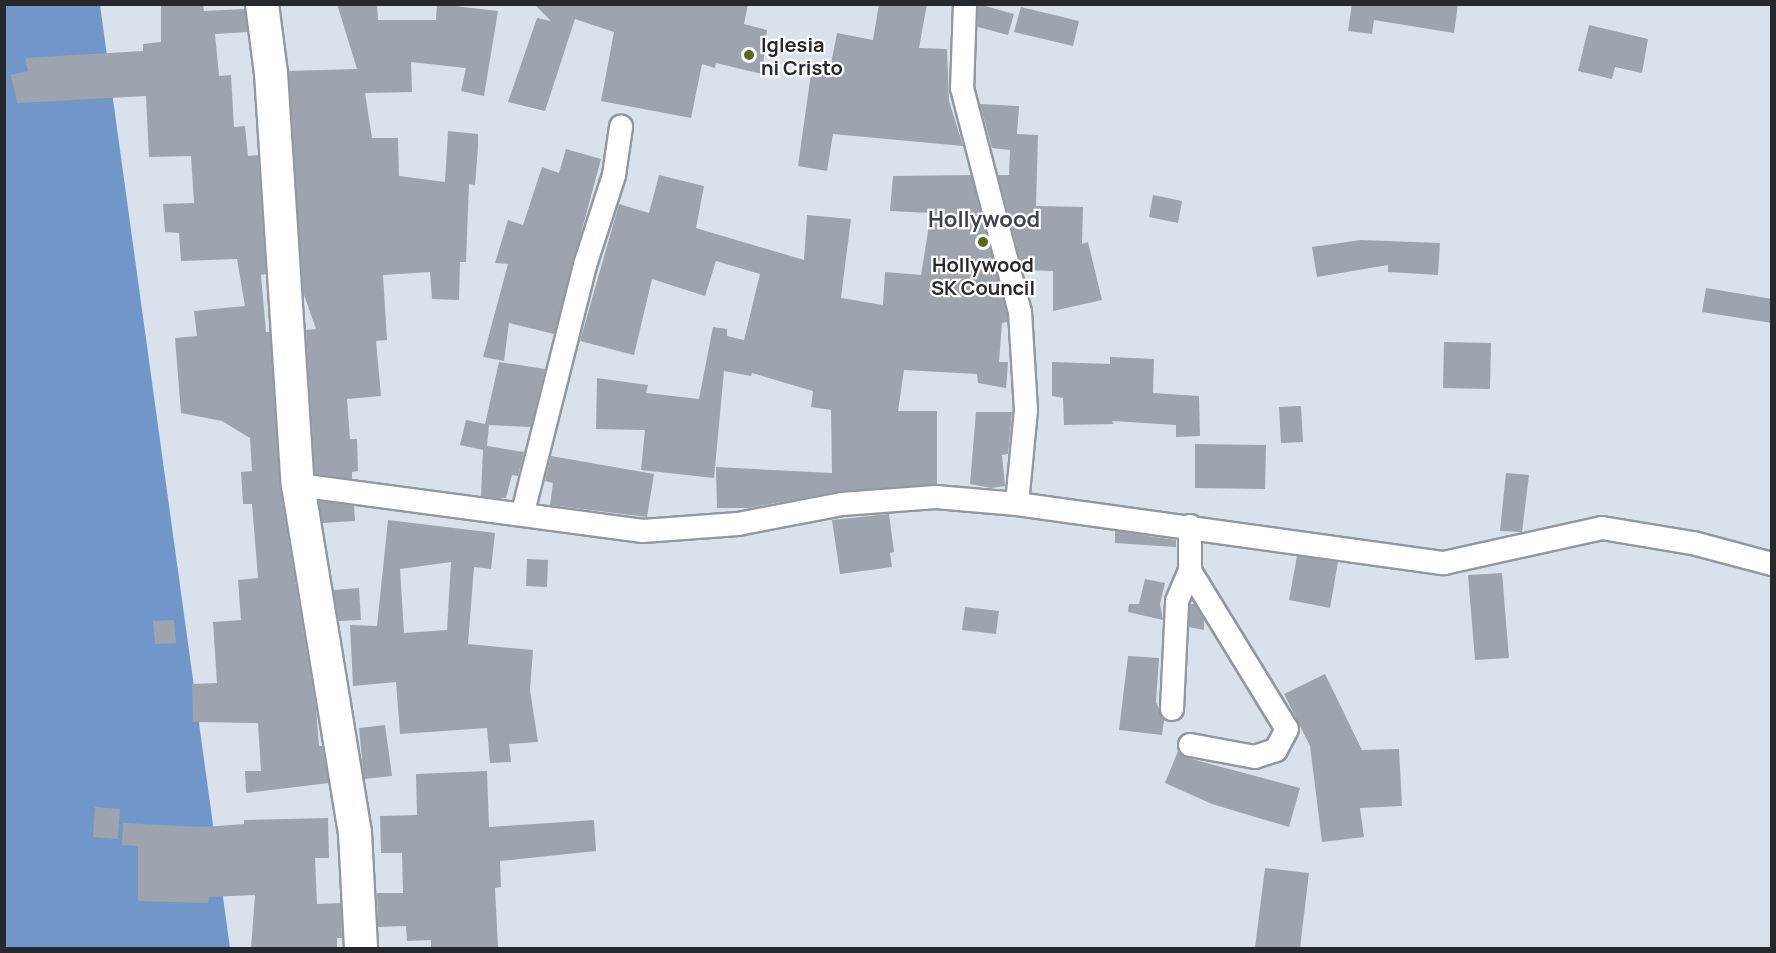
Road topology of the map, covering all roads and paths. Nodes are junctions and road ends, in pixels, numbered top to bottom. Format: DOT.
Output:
graph roads {
  1 [pos="262,4"];
  2 [pos="965,4"];
  3 [pos="621,127"];
  4 [pos="298,485"];
  5 [pos="1017,504"];
  6 [pos="523,512"];
  7 [pos="1190,526"];
  8 [pos="1772,564"];
  9 [pos="1190,572"];
  10 [pos="1172,709"];
  11 [pos="1190,745"];
  12 [pos="361,948"];
  1 -- 4 [label="street"];
  2 -- 5 [label="street"];
  3 -- 6 [label="street"];
  4 -- 6 [label="street"];
  4 -- 12 [label="street"];
  5 -- 6 [label="street"];
  5 -- 7 [label="street"];
  7 -- 8 [label="street"];
  7 -- 9 [label="street"];
  9 -- 10 [label="street"];
  9 -- 11 [label="street"];
}
